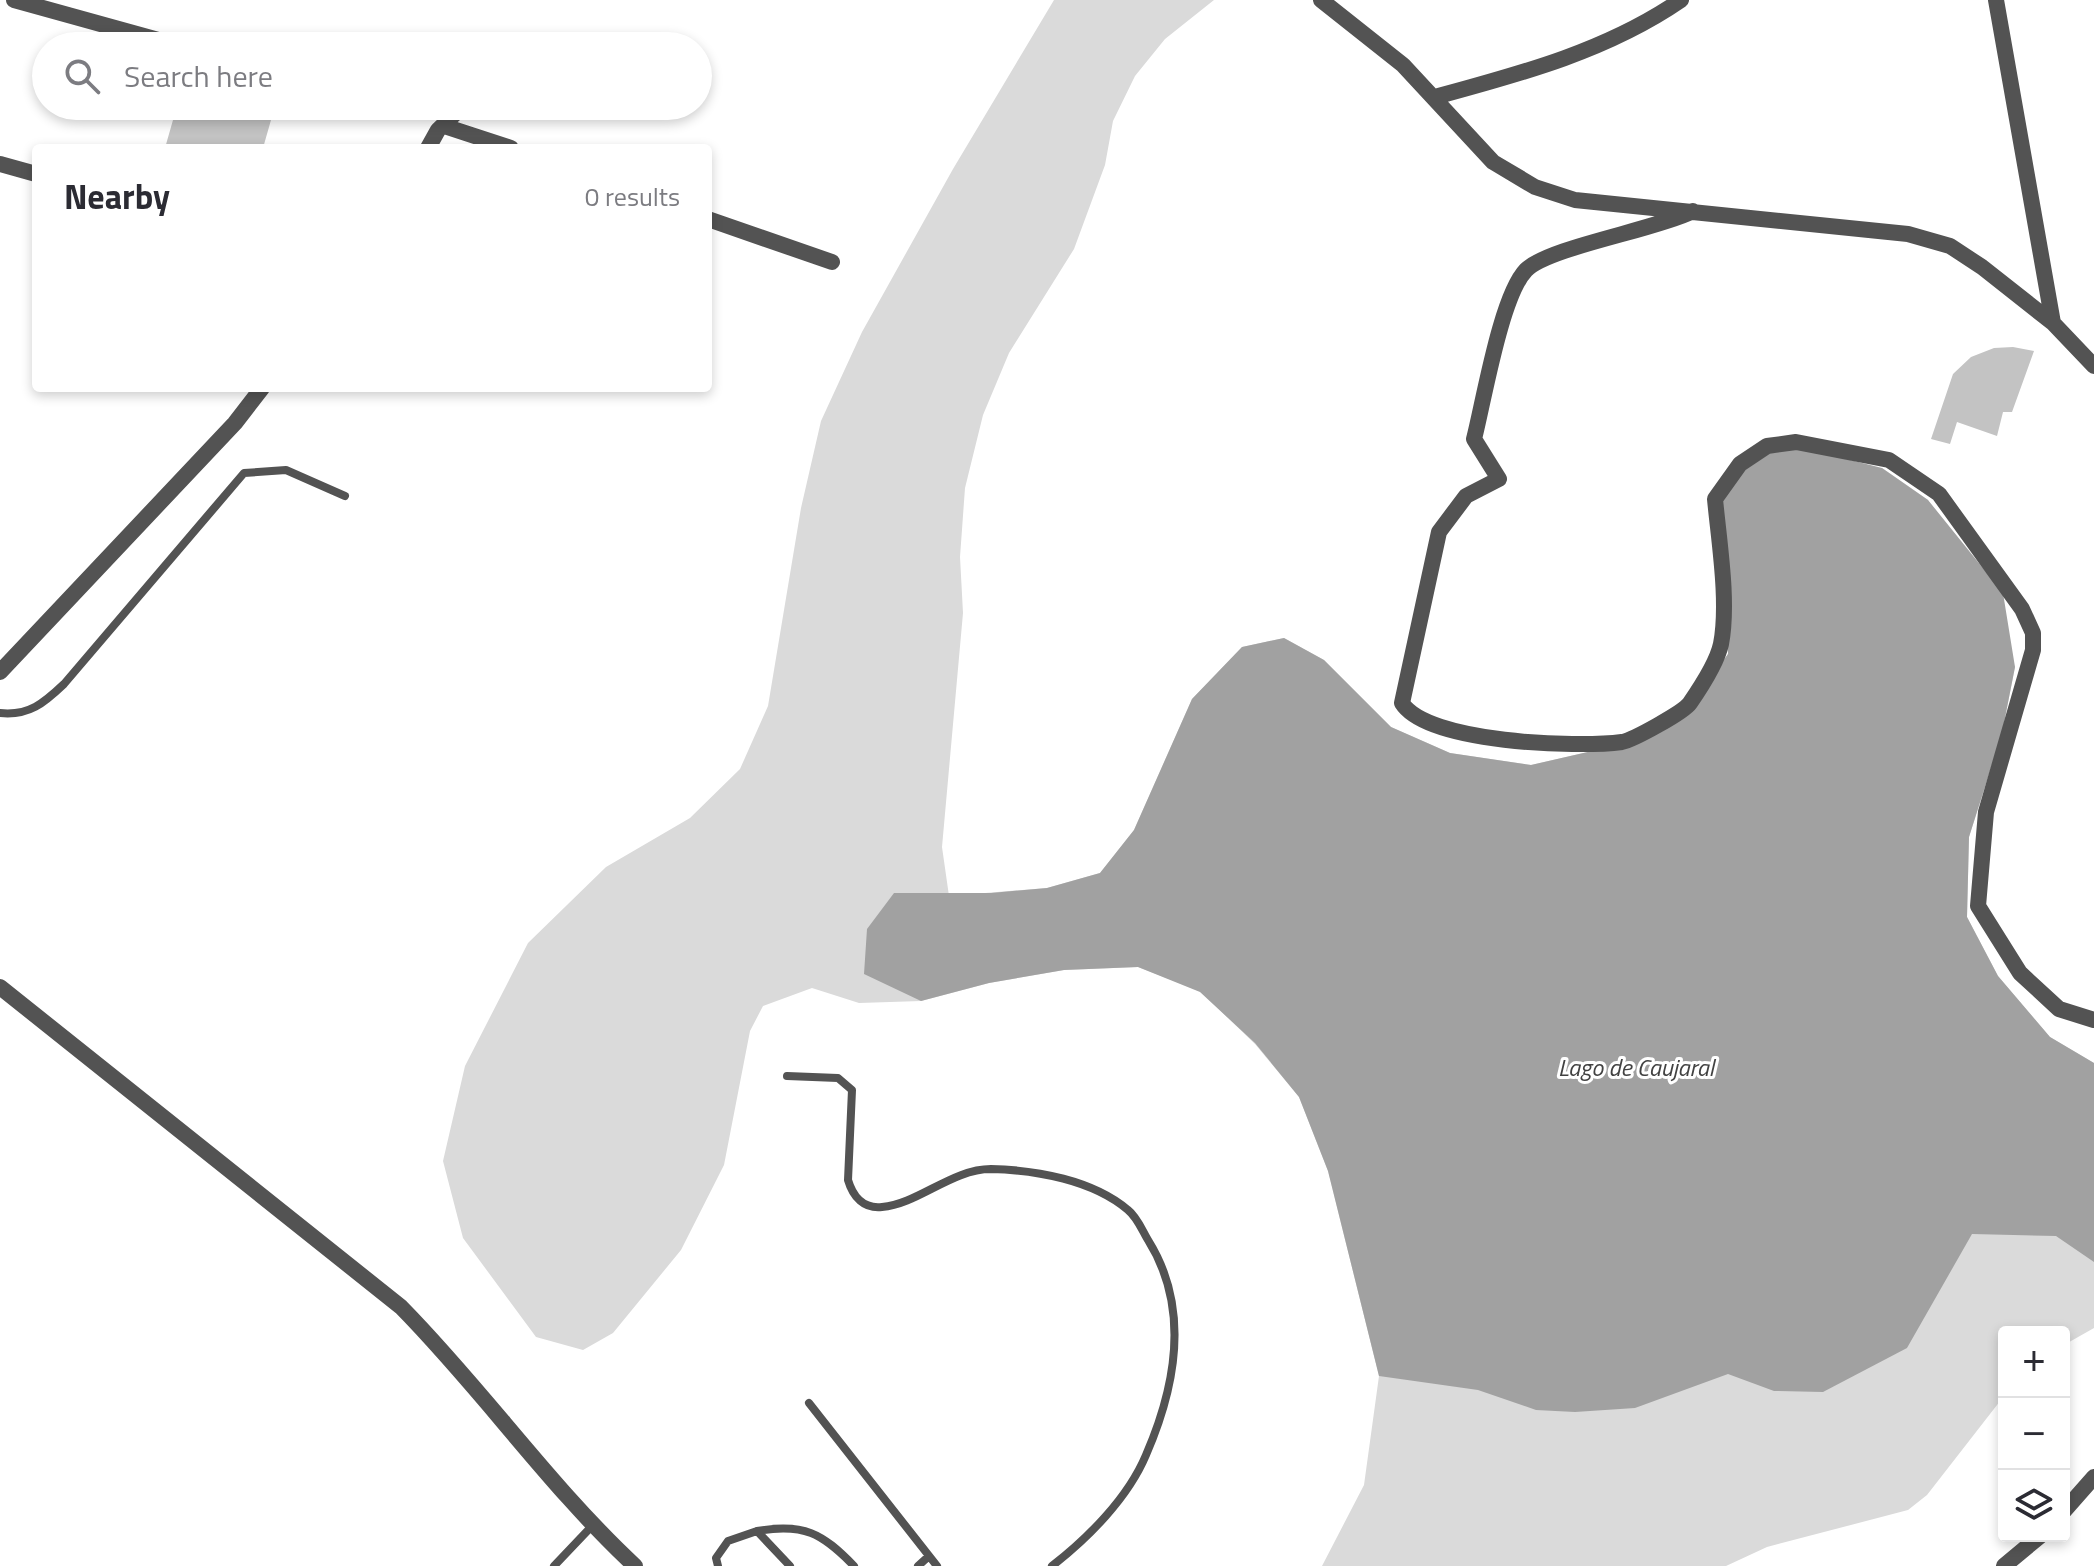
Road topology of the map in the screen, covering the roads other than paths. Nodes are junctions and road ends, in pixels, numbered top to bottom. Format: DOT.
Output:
graph roads {
  1 [pos="14,0"];
  2 [pos="1321,0"];
  3 [pos="1681,0"];
  4 [pos="1996,0"];
  5 [pos="129,32"];
  6 [pos="1435,97"];
  7 [pos="450,120"];
  8 [pos="444,126"];
  9 [pos="431,144"];
  10 [pos="499,144"];
  11 [pos="0,164"];
  12 [pos="32,173"];
  13 [pos="1693,211"];
  14 [pos="712,220"];
  15 [pos="832,262"];
  16 [pos="2053,323"];
  17 [pos="2094,366"];
  18 [pos="259,392"];
  19 [pos="345,496"];
  20 [pos="0,672"];
  21 [pos="0,713"];
  22 [pos="0,987"];
  23 [pos="2094,1020"];
  24 [pos="787,1076"];
  25 [pos="809,1403"];
  26 [pos="2094,1477"];
  27 [pos="2070,1504"];
  28 [pos="592,1526"];
  29 [pos="757,1531"];
  30 [pos="2033,1542"];
  31 [pos="929,1556"];
  32 [pos="554,1566"];
  33 [pos="635,1566"];
  34 [pos="718,1566"];
  35 [pos="790,1566"];
  36 [pos="854,1566"];
  37 [pos="918,1566"];
  38 [pos="937,1566"];
  39 [pos="1052,1566"];
  40 [pos="2004,1566"];
  1 -- 5 [label="street"];
  2 -- 6 [label="street"];
  3 -- 6 [label="street"];
  4 -- 16 [label="street"];
  6 -- 13 [label="street"];
  7 -- 8 [label="street"];
  8 -- 9 [label="street"];
  8 -- 10 [label="street"];
  11 -- 12 [label="street"];
  13 -- 16 [label="street"];
  13 -- 23 [label="street"];
  14 -- 15 [label="street"];
  16 -- 17 [label="street"];
  18 -- 20 [label="street"];
  19 -- 21 [label="lane"];
  22 -- 28 [label="street"];
  24 -- 39 [label="lane"];
  25 -- 31 [label="lane"];
  26 -- 27 [label="street"];
  28 -- 32 [label="lane"];
  28 -- 33 [label="street"];
  29 -- 34 [label="lane"];
  29 -- 35 [label="lane"];
  29 -- 36 [label="lane"];
  30 -- 40 [label="street"];
  31 -- 37 [label="lane"];
  31 -- 38 [label="lane"];
}
